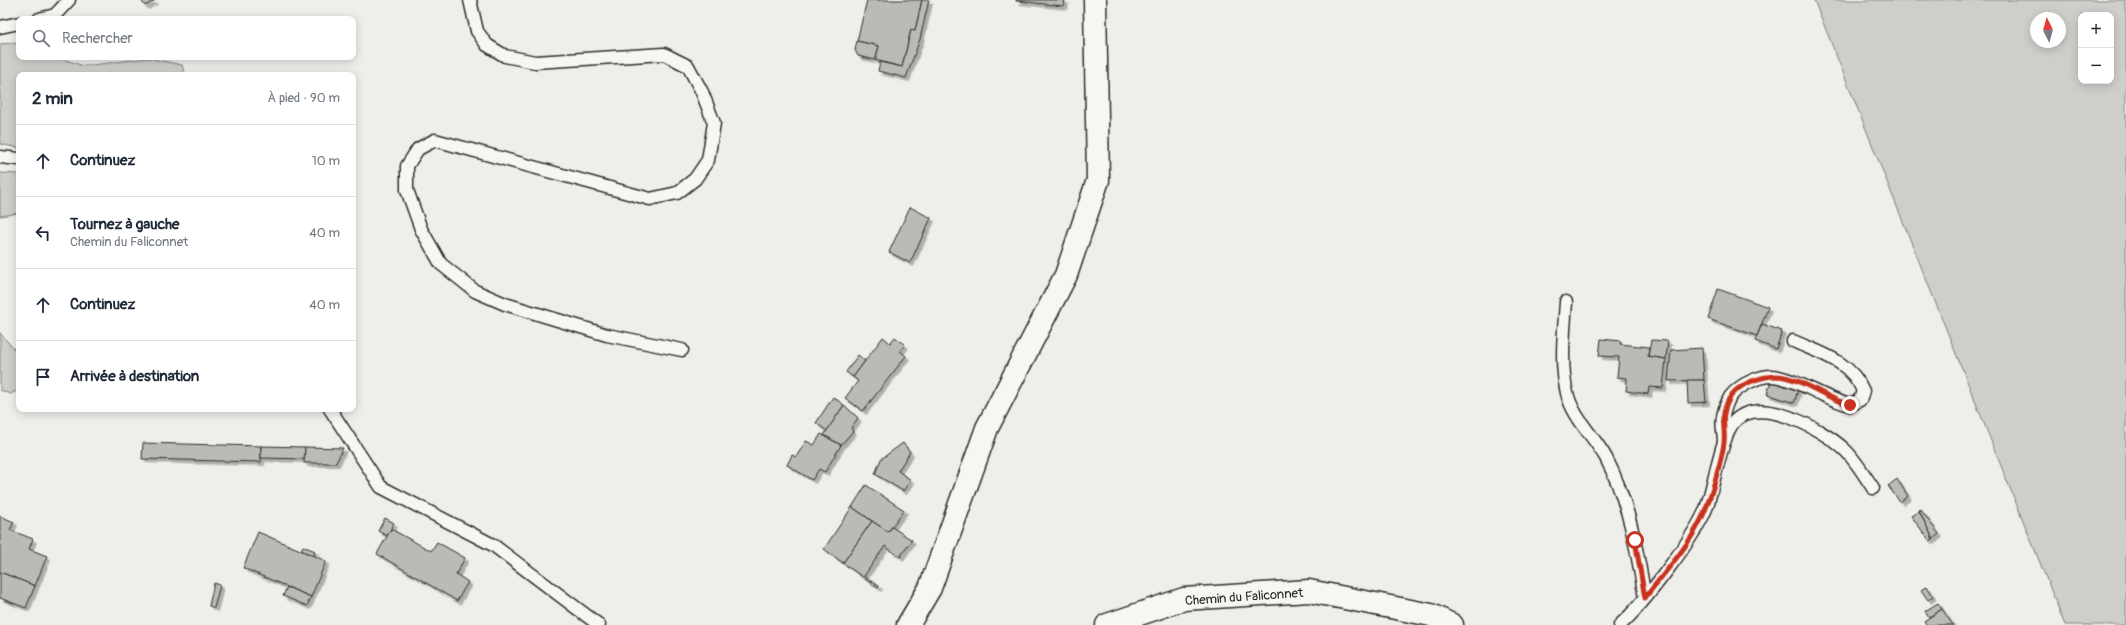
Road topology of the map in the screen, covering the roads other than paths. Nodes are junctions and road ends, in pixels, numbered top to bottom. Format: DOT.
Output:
graph roads {
  1 [pos="69,0"];
  2 [pos="470,0"];
  3 [pos="1096,2"];
  4 [pos="51,16"];
  5 [pos="16,24"];
  6 [pos="0,27"];
  7 [pos="0,156"];
  8 [pos="16,159"];
  9 [pos="1566,302"];
  10 [pos="1793,341"];
  11 [pos="682,350"];
  12 [pos="332,412"];
  13 [pos="1724,443"];
  14 [pos="1873,488"];
  15 [pos="1645,598"];
  16 [pos="599,625"];
  17 [pos="908,625"];
  18 [pos="1107,625"];
  19 [pos="1452,625"];
  20 [pos="1620,625"];
  1 -- 4 [label="lane"];
  2 -- 11 [label="lane"];
  3 -- 17 [label="street"];
  5 -- 6 [label="lane"];
  7 -- 8 [label="lane"];
  9 -- 15 [label="lane"];
  10 -- 13 [label="lane"];
  12 -- 16 [label="lane"];
  13 -- 14 [label="lane"];
  13 -- 15 [label="lane"];
  15 -- 20 [label="lane"];
  18 -- 19 [label="street, Chemin du Faliconnet"];
}
